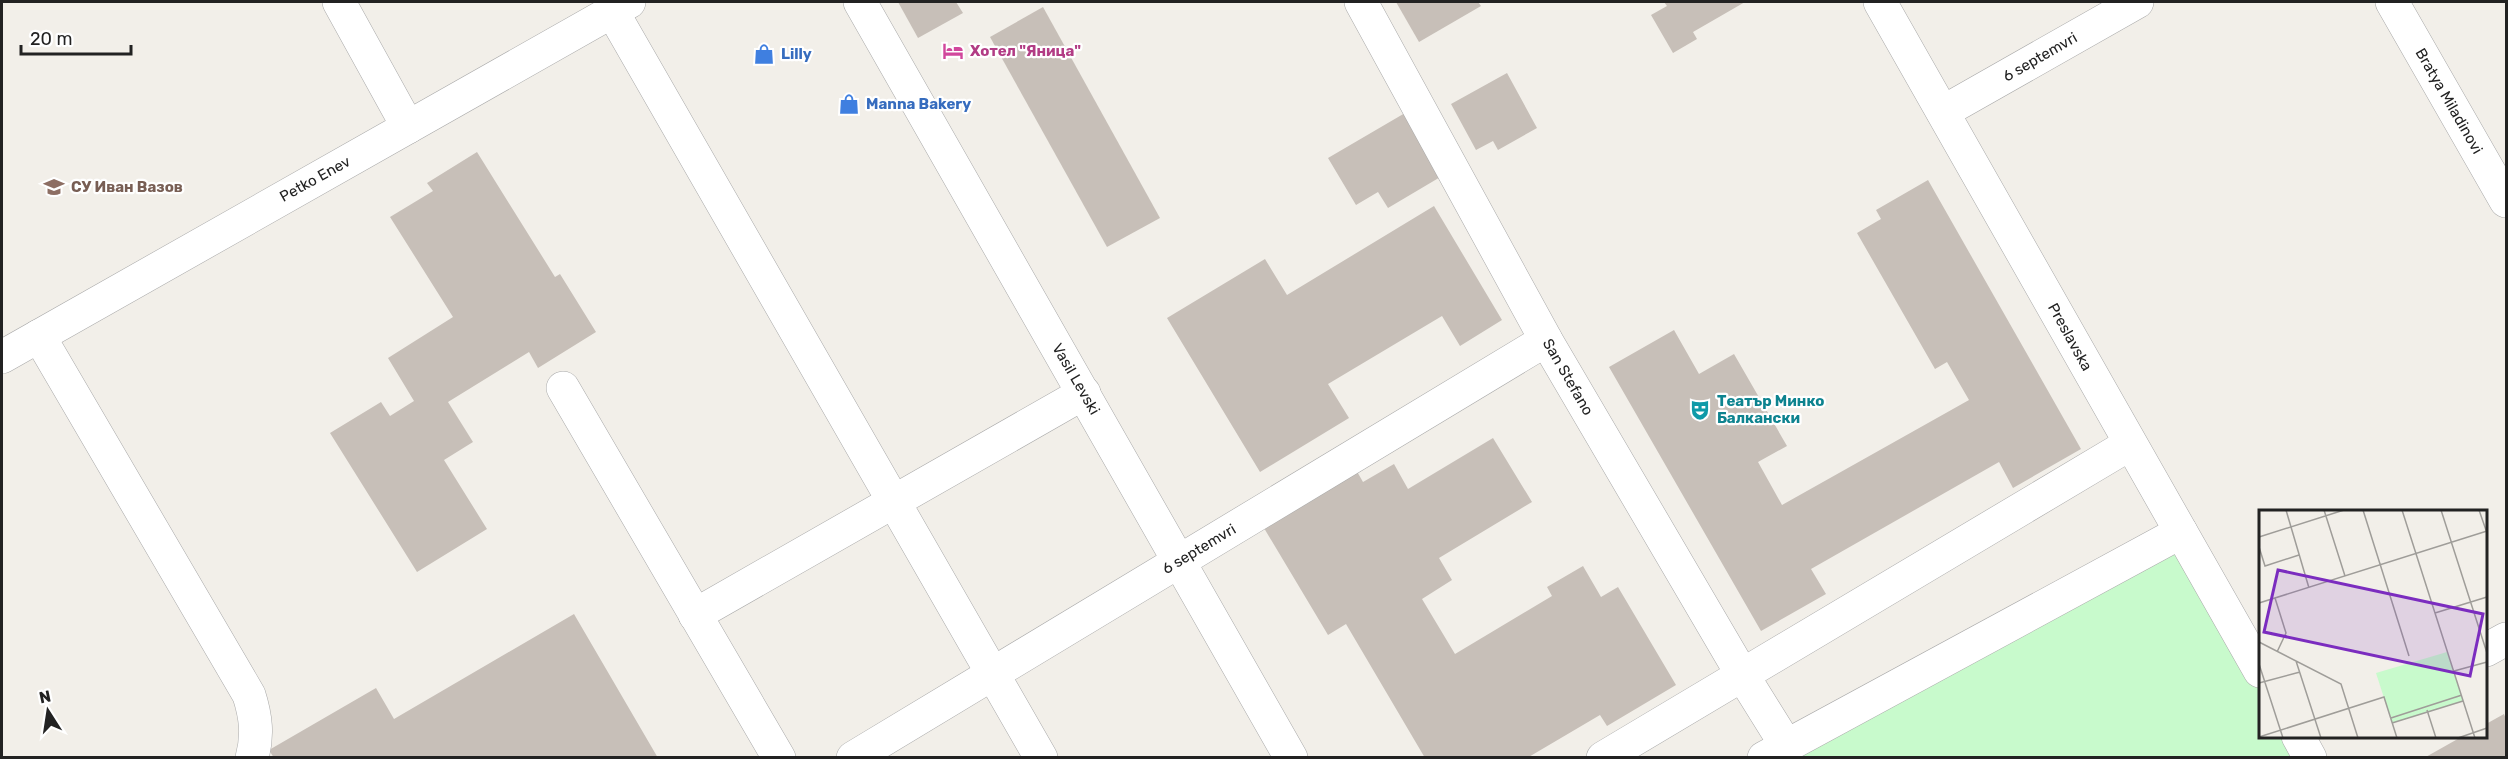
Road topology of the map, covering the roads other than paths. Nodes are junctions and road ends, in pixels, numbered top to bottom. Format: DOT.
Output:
graph roads {
  1 [pos="339,2"];
  2 [pos="860,2"];
  3 [pos="1361,2"];
  4 [pos="1880,2"];
  5 [pos="2137,2"];
  6 [pos="2392,2"];
  7 [pos="621,6"];
  8 [pos="1943,112"];
  9 [pos="408,127"];
  10 [pos="2506,201"];
  11 [pos="39,336"];
  12 [pos="1546,339"];
  13 [pos="2,357"];
  14 [pos="563,388"];
  15 [pos="1084,393"];
  16 [pos="2130,444"];
  17 [pos="893,501"];
  18 [pos="2181,532"];
  19 [pos="1180,561"];
  20 [pos="695,615"];
  21 [pos="2506,639"];
  22 [pos="2487,649"];
  23 [pos="2259,669"];
  24 [pos="992,673"];
  25 [pos="1743,676"];
  26 [pos="1775,751"];
  27 [pos="252,758"];
  28 [pos="779,758"];
  29 [pos="853,758"];
  30 [pos="1041,758"];
  31 [pos="1291,758"];
  32 [pos="1602,758"];
  1 -- 9 [label="street"];
  2 -- 15 [label="street, Vasil Levski"];
  3 -- 12 [label="street, San Stefano"];
  4 -- 8 [label="street, Preslavska"];
  5 -- 8 [label="street, 6 septemvri"];
  6 -- 10 [label="street, Bratya Miladinovi"];
  7 -- 9 [label="street, Petko Enev"];
  7 -- 17 [label="street"];
  8 -- 16 [label="street, Preslavska"];
  9 -- 11 [label="street, Petko Enev"];
  11 -- 13 [label="street, Petko Enev"];
  11 -- 27 [label="street"];
  12 -- 19 [label="street, 6 septemvri"];
  12 -- 25 [label="street, San Stefano"];
  14 -- 20 [label="street"];
  15 -- 17 [label="street"];
  15 -- 19 [label="street, Vasil Levski"];
  16 -- 18 [label="street, Preslavska"];
  16 -- 25 [label="street"];
  17 -- 20 [label="street"];
  17 -- 24 [label="street"];
  18 -- 23 [label="street, Preslavska"];
  18 -- 26 [label="street"];
  19 -- 24 [label="street, 6 septemvri"];
  19 -- 31 [label="street, Vasil Levski"];
  20 -- 28 [label="street"];
  21 -- 22 [label="street"];
  24 -- 29 [label="street, 6 septemvri"];
  24 -- 30 [label="street"];
  25 -- 26 [label="street, San Stefano"];
  25 -- 32 [label="street"];
}
